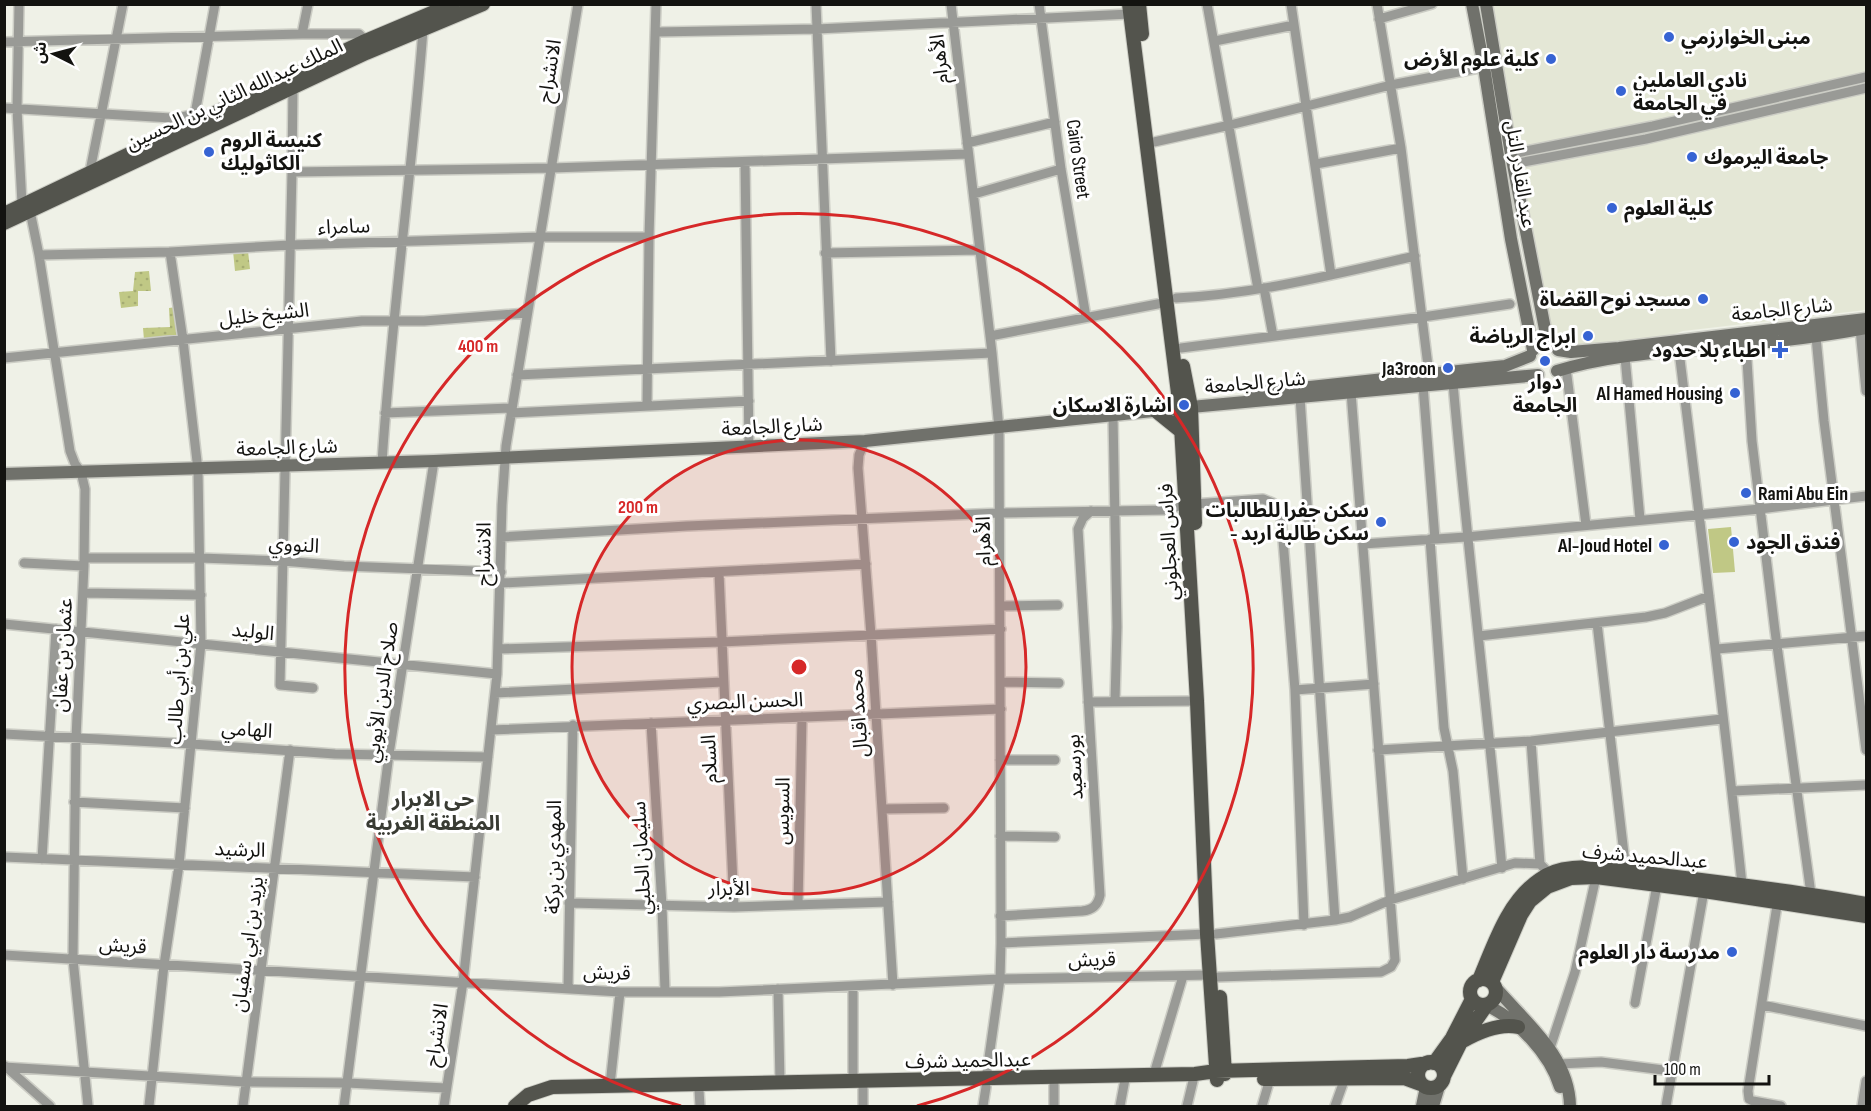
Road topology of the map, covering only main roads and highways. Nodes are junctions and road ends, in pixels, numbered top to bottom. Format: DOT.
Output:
graph roads {
  1 [pos="453,4"];
  2 [pos="483,4"];
  3 [pos="1472,4"];
  4 [pos="1486,4"];
  5 [pos="1133,8"];
  6 [pos="293,82"];
  7 [pos="26,208"];
  8 [pos="4,213"];
  9 [pos="4,223"];
  10 [pos="1172,300"];
  11 [pos="1864,325"];
  12 [pos="1554,347"];
  13 [pos="1531,353"];
  14 [pos="1562,370"];
  15 [pos="1538,375"];
  16 [pos="1426,380"];
  17 [pos="1185,405"];
  18 [pos="1156,411"];
  19 [pos="1182,432"];
  20 [pos="4,474"];
  21 [pos="1190,502"];
  22 [pos="1778,896"];
  23 [pos="1866,904"];
  24 [pos="1866,916"];
  25 [pos="1211,934"];
  26 [pos="1493,965"];
  27 [pos="1489,983"];
  28 [pos="1472,999"];
  29 [pos="1486,1006"];
  30 [pos="1518,1027"];
  31 [pos="1461,1042"];
  32 [pos="1219,1048"];
  33 [pos="1431,1063"];
  34 [pos="1244,1070"];
  35 [pos="1221,1075"];
  36 [pos="1194,1077"];
  37 [pos="1125,1078"];
  38 [pos="1442,1080"];
  39 [pos="986,1083"];
  40 [pos="858,1084"];
  41 [pos="1424,1086"];
  42 [pos="515,1107"];
  43 [pos="525,1107"];
  44 [pos="1422,1107"];
  45 [pos="1433,1107"];
  46 [pos="1563,1107"];
  47 [pos="1570,1107"];
  1 -- 6 [label="main road, الملك عبدالله الثاني بن الحسين"];
  2 -- 6 [label="main road, الملك عبدالله الثاني بن الحسين"];
  3 -- 13 [label="main road, عبد القادر التل"];
  4 -- 12 [label="main road"];
  5 -- 10 [label="main road, فراس العجلوني"];
  5 -- 10 [label="main road, فراس العجلوني"];
  6 -- 7 [label="main road, الملك عبدالله الثاني بن الحسين"];
  6 -- 7 [label="main road, الملك عبدالله الثاني بن الحسين"];
  7 -- 8 [label="main road, الملك عبدالله الثاني بن الحسين"];
  7 -- 9 [label="main road, الملك عبدالله الثاني بن الحسين"];
  10 -- 17 [label="main road, فراس العجلوني"];
  10 -- 17 [label="main road, فراس العجلوني"];
  11 -- 12 [label="main road, شارع الجامعة"];
  11 -- 14 [label="main road, شارع الجامعة"];
  12 -- 13 [label="main road"];
  12 -- 14 [label="main road"];
  13 -- 15 [label="main road"];
  13 -- 16 [label="main road, شارع الجامعة"];
  14 -- 15 [label="main road"];
  15 -- 16 [label="main road, شارع الجامعة"];
  16 -- 17 [label="main road, شارع الجامعة"];
  16 -- 17 [label="main road, شارع الجامعة"];
  17 -- 18 [label="main road, شارع الجامعة"];
  17 -- 19 [label="main road, فراس العجلوني"];
  17 -- 21 [label="main road, فراس العجلوني"];
  18 -- 19 [label="main road"];
  18 -- 20 [label="main road, شارع الجامعة"];
  19 -- 21 [label="main road, فراس العجلوني"];
  21 -- 25 [label="main road, فراس العجلوني"];
  21 -- 25 [label="main road, فراس العجلوني"];
  22 -- 23 [label="main road, عبدالحميد شرف"];
  22 -- 24 [label="main road, عبدالحميد شرف"];
  22 -- 26 [label="main road, عبدالحميد شرف"];
  22 -- 26 [label="main road, عبدالحميد شرف"];
  25 -- 32 [label="main road, فراس العجلوني"];
  26 -- 27 [label="main road, عبدالحميد شرف"];
  27 -- 28 [label="main road"];
  27 -- 29 [label="main road"];
  27 -- 47 [label="main road"];
  28 -- 29 [label="main road"];
  28 -- 33 [label="main road"];
  29 -- 30 [label="main road"];
  29 -- 31 [label="main road"];
  30 -- 31 [label="main road"];
  30 -- 46 [label="main road"];
  31 -- 38 [label="main road"];
  32 -- 34 [label="main road"];
  32 -- 35 [label="main road, فراس العجلوني"];
  32 -- 36 [label="main road"];
  33 -- 34 [label="main road, عبدالحميد شرف"];
  33 -- 38 [label="main road"];
  33 -- 41 [label="main road"];
  34 -- 35 [label="main road, عبدالحميد شرف"];
  35 -- 36 [label="main road, عبدالحميد شرف"];
  35 -- 41 [label="main road, عبدالحميد شرف"];
  36 -- 37 [label="main road, عبدالحميد شرف"];
  36 -- 37 [label="main road, عبدالحميد شرف"];
  37 -- 39 [label="main road, عبدالحميد شرف"];
  37 -- 39 [label="main road, عبدالحميد شرف"];
  38 -- 41 [label="main road"];
  38 -- 45 [label="main road"];
  39 -- 40 [label="main road, عبدالحميد شرف"];
  40 -- 42 [label="main road, عبدالحميد شرف"];
  40 -- 43 [label="main road, عبدالحميد شرف"];
  41 -- 44 [label="main road"];
}
